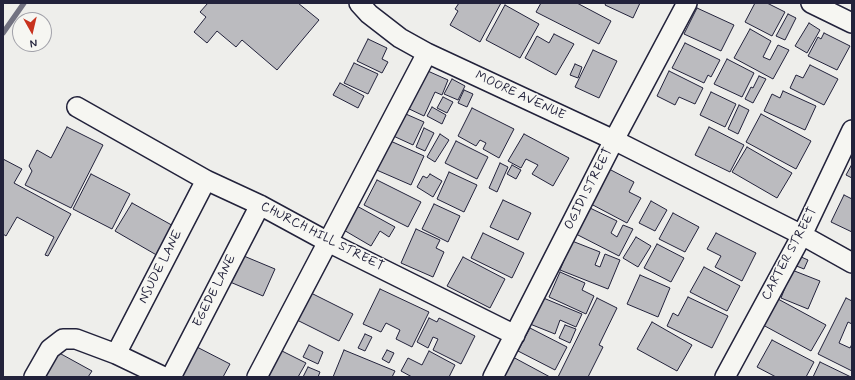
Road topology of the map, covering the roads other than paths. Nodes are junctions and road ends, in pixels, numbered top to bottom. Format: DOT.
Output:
graph roads {
  1 [pos="359,3"];
  2 [pos="688,3"];
  3 [pos="811,3"];
  4 [pos="852,23"];
  5 [pos="427,53"];
  6 [pos="77,107"];
  7 [pos="852,130"];
  8 [pos="614,140"];
  9 [pos="206,180"];
  10 [pos="260,205"];
  11 [pos="802,235"];
  12 [pos="328,242"];
  13 [pos="852,263"];
  14 [pos="515,335"];
  15 [pos="116,354"];
  16 [pos="34,377"];
  17 [pos="164,377"];
  18 [pos="171,377"];
  19 [pos="257,377"];
  20 [pos="493,377"];
  21 [pos="724,377"];
  1 -- 5 [label="street, MOORE AVENUE"];
  2 -- 8 [label="street, OGIDI STREET"];
  3 -- 4 [label="street"];
  5 -- 8 [label="street, MOORE AVENUE"];
  5 -- 12 [label="street"];
  6 -- 9 [label="street, CHURCH HILL STREET"];
  7 -- 11 [label="street, CARTER STREET"];
  8 -- 11 [label="street, MOORE AVENUE"];
  8 -- 14 [label="street, OGIDI STREET"];
  9 -- 10 [label="street, CHURCH HILL STREET"];
  9 -- 15 [label="street, NSUDE LANE"];
  10 -- 12 [label="street, CHURCH HILL STREET"];
  10 -- 18 [label="street, EGEDE LANE"];
  11 -- 13 [label="street"];
  11 -- 21 [label="street, CARTER STREET"];
  12 -- 14 [label="street, CHURCH HILL STREET"];
  12 -- 19 [label="street"];
  14 -- 20 [label="street, OGIDI STREET"];
  15 -- 16 [label="street"];
  15 -- 17 [label="street"];
}
